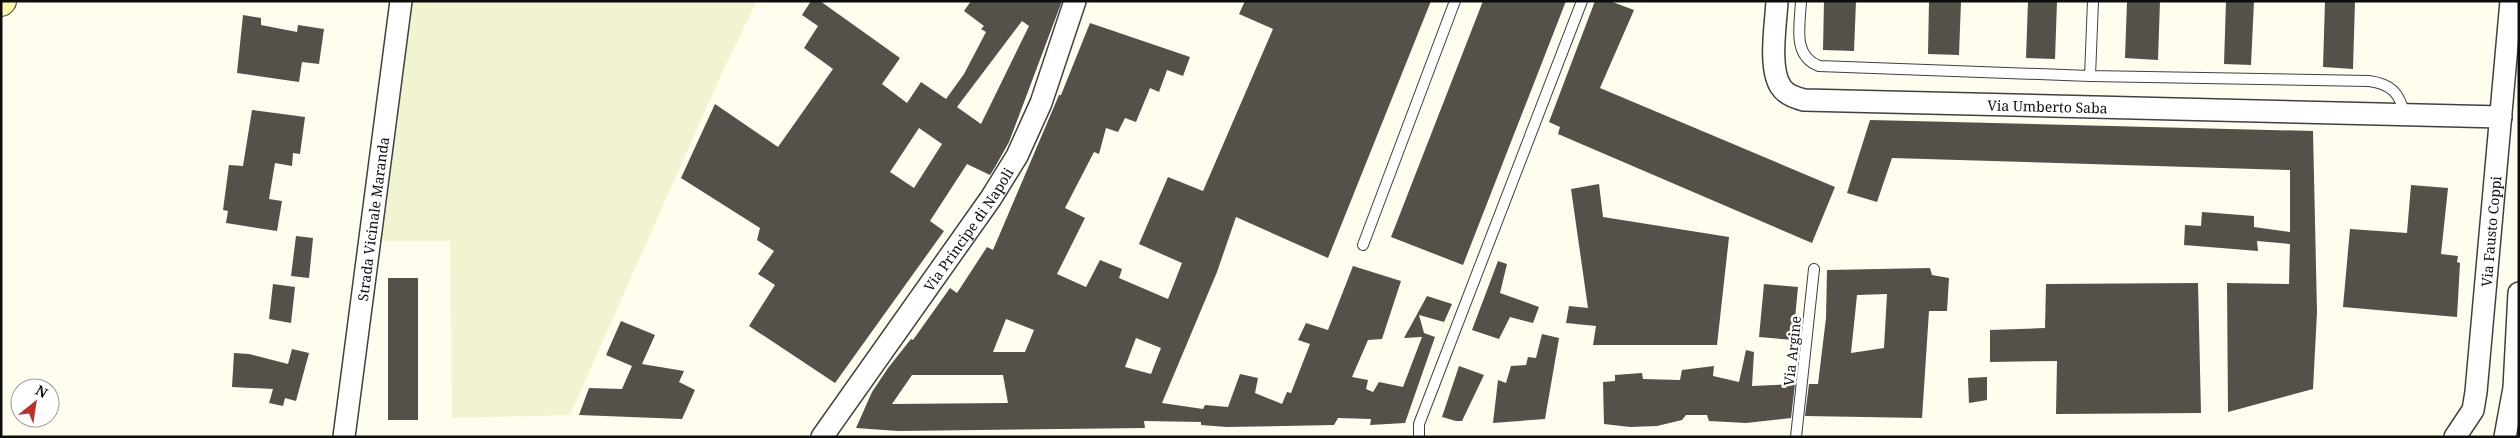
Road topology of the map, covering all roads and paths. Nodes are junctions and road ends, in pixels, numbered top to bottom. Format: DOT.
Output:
graph roads {
  1 [pos="401,1"];
  2 [pos="1075,1"];
  3 [pos="1455,1"];
  4 [pos="1582,1"];
  5 [pos="1777,1"];
  6 [pos="1800,1"];
  7 [pos="2093,1"];
  8 [pos="2495,1"];
  9 [pos="2510,10"];
  10 [pos="2090,76"];
  11 [pos="2404,114"];
  12 [pos="2501,117"];
  13 [pos="1364,245"];
  14 [pos="1814,269"];
  15 [pos="2518,302"];
  16 [pos="344,437"];
  17 [pos="822,437"];
  18 [pos="1419,437"];
  19 [pos="1796,437"];
  20 [pos="2455,437"];
  21 [pos="2506,437"];
  1 -- 16 [label="street, Strada Vicinale Maranda"];
  2 -- 17 [label="street, Via Principe di Napoli"];
  3 -- 13 [label="lane"];
  4 -- 18 [label="lane"];
  5 -- 11 [label="street, Via Umberto Saba"];
  6 -- 10 [label="lane"];
  7 -- 10 [label="lane"];
  8 -- 9 [label="street, Via Fausto Coppi"];
  9 -- 12 [label="street, Via Fausto Coppi"];
  10 -- 11 [label="lane"];
  11 -- 12 [label="street, Via Umberto Saba"];
  12 -- 20 [label="street, Via Fausto Coppi"];
  14 -- 19 [label="lane, Via Argine"];
  15 -- 21 [label="street"];
}
